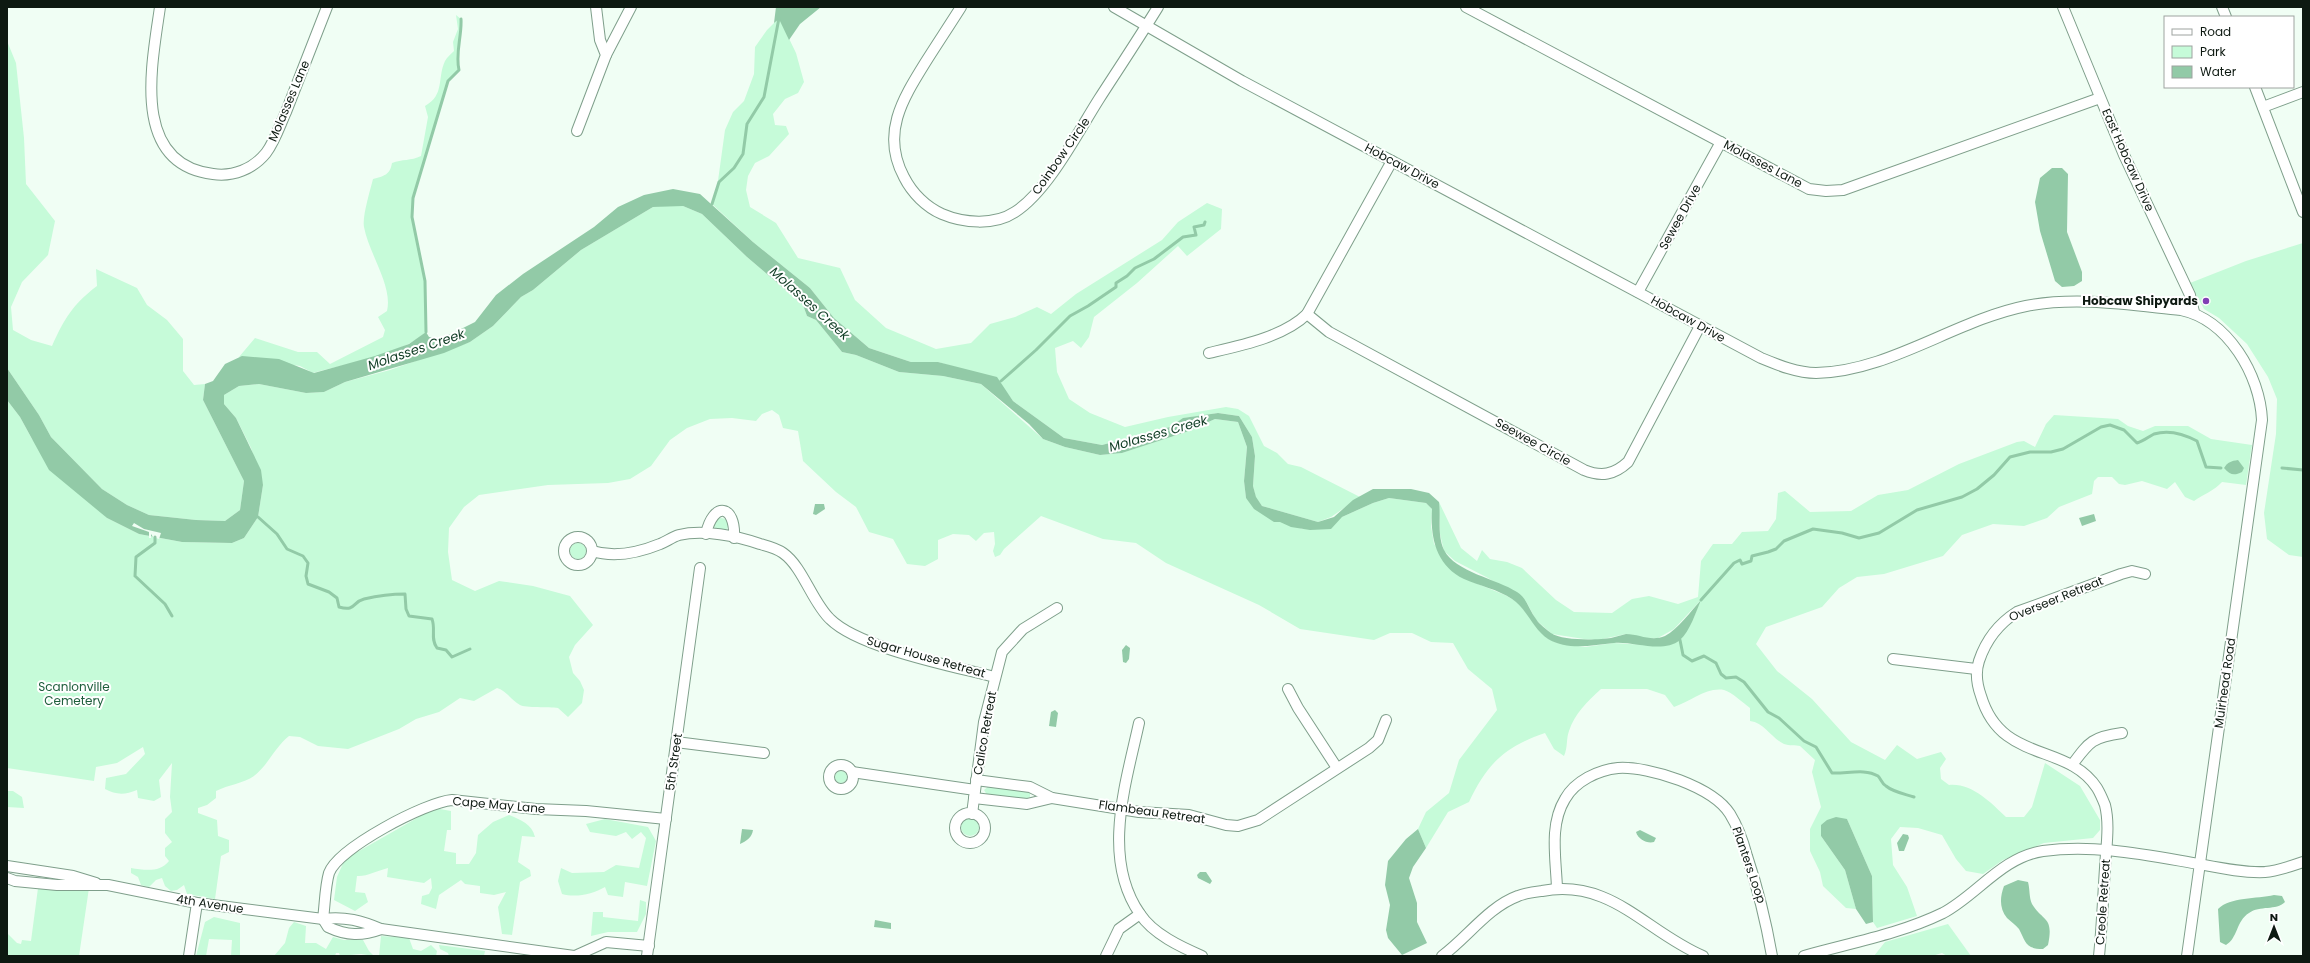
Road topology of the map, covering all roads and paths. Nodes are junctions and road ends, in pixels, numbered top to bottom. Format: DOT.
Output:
graph roads {
  1 [pos="160,7"];
  2 [pos="327,7"];
  3 [pos="596,7"];
  4 [pos="631,7"];
  5 [pos="961,7"];
  6 [pos="1114,7"];
  7 [pos="1158,7"];
  8 [pos="1466,7"];
  9 [pos="2063,7"];
  10 [pos="1146,26"];
  11 [pos="606,55"];
  12 [pos="2255,88"];
  13 [pos="2303,92"];
  14 [pos="2100,98"];
  15 [pos="2263,107"];
  16 [pos="577,131"];
  17 [pos="1721,142"];
  18 [pos="1392,161"];
  19 [pos="2303,212"];
  20 [pos="1638,292"];
  21 [pos="2194,312"];
  22 [pos="1307,314"];
  23 [pos="1700,326"];
  24 [pos="1209,353"];
  25 [pos="706,534"];
  26 [pos="734,538"];
  27 [pos="592,551"];
  28 [pos="700,568"];
  29 [pos="2145,574"];
  30 [pos="1057,608"];
  31 [pos="1893,659"];
  32 [pos="1976,669"];
  33 [pos="995,677"];
  34 [pos="1288,689"];
  35 [pos="1386,720"];
  36 [pos="1139,723"];
  37 [pos="2122,733"];
  38 [pos="676,742"];
  39 [pos="764,753"];
  40 [pos="2072,765"];
  41 [pos="1337,768"];
  42 [pos="852,772"];
  43 [pos="976,789"];
  44 [pos="1052,798"];
  45 [pos="1122,808"];
  46 [pos="972,814"];
  47 [pos="666,819"];
  48 [pos="2106,849"];
  49 [pos="2303,862"];
  50 [pos="2200,864"];
  51 [pos="7,866"];
  52 [pos="33,870"];
  53 [pos="7,878"];
  54 [pos="31,882"];
  55 [pos="98,884"];
  56 [pos="1557,888"];
  57 [pos="197,903"];
  58 [pos="1140,914"];
  59 [pos="324,919"];
  60 [pos="381,930"];
  61 [pos="648,951"];
  62 [pos="1456,952"];
  63 [pos="189,956"];
  64 [pos="575,956"];
  65 [pos="1106,956"];
  66 [pos="1202,956"];
  67 [pos="1442,956"];
  68 [pos="1703,956"];
  69 [pos="1772,956"];
  70 [pos="1804,956"];
  71 [pos="2099,956"];
  72 [pos="2187,956"];
  1 -- 2 [label="street, Molasses Lane"];
  3 -- 11 [label="street"];
  4 -- 11 [label="street"];
  5 -- 10 [label="street, Coinbow Circle"];
  6 -- 10 [label="street, Hobcaw Drive"];
  7 -- 10 [label="street, Coinbow Circle"];
  8 -- 17 [label="street, Molasses Lane"];
  9 -- 14 [label="street, East Hobcaw Drive"];
  10 -- 18 [label="street, Hobcaw Drive"];
  11 -- 16 [label="street"];
  12 -- 15 [label="street"];
  13 -- 15 [label="street"];
  14 -- 17 [label="street, Molasses Lane"];
  14 -- 21 [label="street, East Hobcaw Drive"];
  15 -- 19 [label="street"];
  17 -- 20 [label="street, Sewee Drive"];
  18 -- 20 [label="street, Hobcaw Drive"];
  18 -- 22 [label="street"];
  20 -- 23 [label="street, Hobcaw Drive"];
  21 -- 23 [label="street, Hobcaw Drive"];
  21 -- 50 [label="street, Muirhead Road"];
  22 -- 23 [label="street, Seewee Circle"];
  22 -- 24 [label="street"];
  25 -- 26 [label="street, Sugar House Retreat"];
  25 -- 26 [label="street"];
  25 -- 27 [label="street, Sugar House Retreat"];
  26 -- 33 [label="street, Sugar House Retreat"];
  28 -- 38 [label="street, 5th Street"];
  29 -- 32 [label="street, Overseer Retreat"];
  30 -- 33 [label="street, Calico Retreat"];
  31 -- 32 [label="street"];
  32 -- 40 [label="street, Overseer Retreat"];
  33 -- 43 [label="street, Calico Retreat"];
  34 -- 41 [label="street"];
  35 -- 41 [label="street, Flambeau Retreat"];
  36 -- 45 [label="street"];
  37 -- 40 [label="street"];
  38 -- 39 [label="street"];
  38 -- 47 [label="street, 5th Street"];
  40 -- 48 [label="street, Overseer Retreat"];
  41 -- 45 [label="street, Flambeau Retreat"];
  42 -- 43 [label="street, Flambeau Retreat"];
  43 -- 44 [label="street, Flambeau Retreat"];
  43 -- 44 [label="street"];
  43 -- 46 [label="street, Calico Retreat"];
  44 -- 45 [label="street, Flambeau Retreat"];
  45 -- 58 [label="street"];
  47 -- 59 [label="street, Cape May Lane"];
  47 -- 61 [label="street, 5th Street"];
  48 -- 50 [label="street"];
  48 -- 70 [label="street"];
  48 -- 71 [label="street, Creole Retreat"];
  49 -- 50 [label="street"];
  50 -- 72 [label="street, Muirhead Road"];
  51 -- 52 [label="street, 4th Avenue"];
  52 -- 54 [label="street"];
  52 -- 55 [label="street, 4th Avenue"];
  53 -- 54 [label="street, 4th Avenue"];
  54 -- 55 [label="street, 4th Avenue"];
  55 -- 57 [label="street, 4th Avenue"];
  56 -- 62 [label="street"];
  56 -- 68 [label="street"];
  56 -- 69 [label="street, Planters Loop"];
  57 -- 59 [label="street, 4th Avenue"];
  57 -- 63 [label="street"];
  58 -- 65 [label="street"];
  58 -- 66 [label="street"];
  59 -- 60 [label="street, 4th Avenue"];
  59 -- 60 [label="street, 4th Avenue"];
  60 -- 64 [label="street, 4th Avenue"];
  61 -- 64 [label="street, 4th Avenue"];
  62 -- 67 [label="street"];
}
